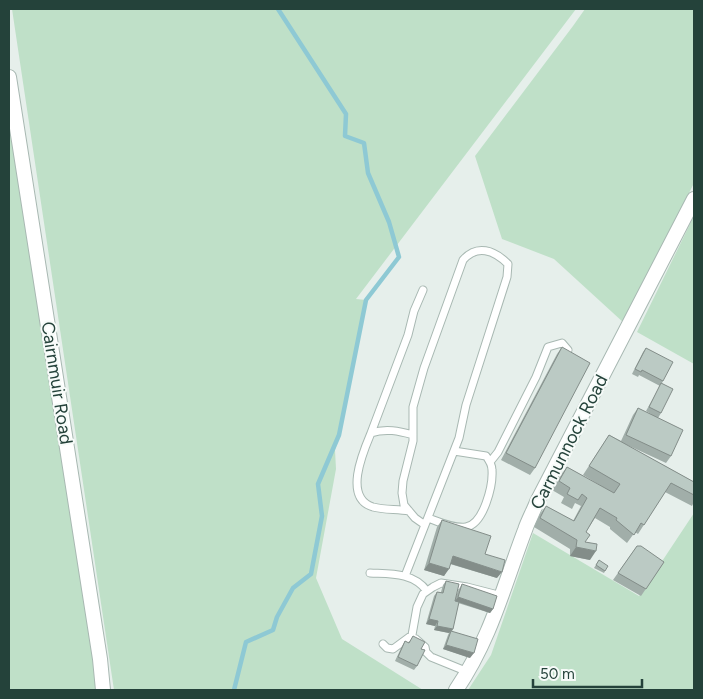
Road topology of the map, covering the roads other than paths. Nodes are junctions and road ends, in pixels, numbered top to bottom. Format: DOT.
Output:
graph roads {
  1 [pos="9,77"];
  2 [pos="694,199"];
  3 [pos="423,290"];
  4 [pos="568,350"];
  5 [pos="372,433"];
  6 [pos="413,435"];
  7 [pos="454,451"];
  8 [pos="490,462"];
  9 [pos="408,511"];
  10 [pos="427,522"];
  11 [pos="370,573"];
  12 [pos="405,576"];
  13 [pos="427,591"];
  14 [pos="502,596"];
  15 [pos="412,636"];
  16 [pos="384,644"];
  17 [pos="468,672"];
  18 [pos="103,690"];
  19 [pos="456,690"];
  1 -- 18 [label="street, Cairnmuir Road"];
  2 -- 14 [label="street, Carmunnock Road"];
  3 -- 5 [label="lane"];
  4 -- 8 [label="lane"];
  5 -- 6 [label="lane"];
  5 -- 9 [label="lane"];
  6 -- 7 [label="lane"];
  6 -- 9 [label="lane"];
  7 -- 8 [label="lane"];
  7 -- 10 [label="lane"];
  8 -- 10 [label="lane"];
  9 -- 10 [label="lane"];
  10 -- 12 [label="lane"];
  11 -- 12 [label="lane"];
  12 -- 13 [label="lane"];
  13 -- 14 [label="lane"];
  13 -- 15 [label="lane"];
  14 -- 17 [label="street, Carmunnock Road"];
  15 -- 16 [label="lane"];
  15 -- 17 [label="lane"];
  17 -- 19 [label="street, Carmunnock Road"];
}
